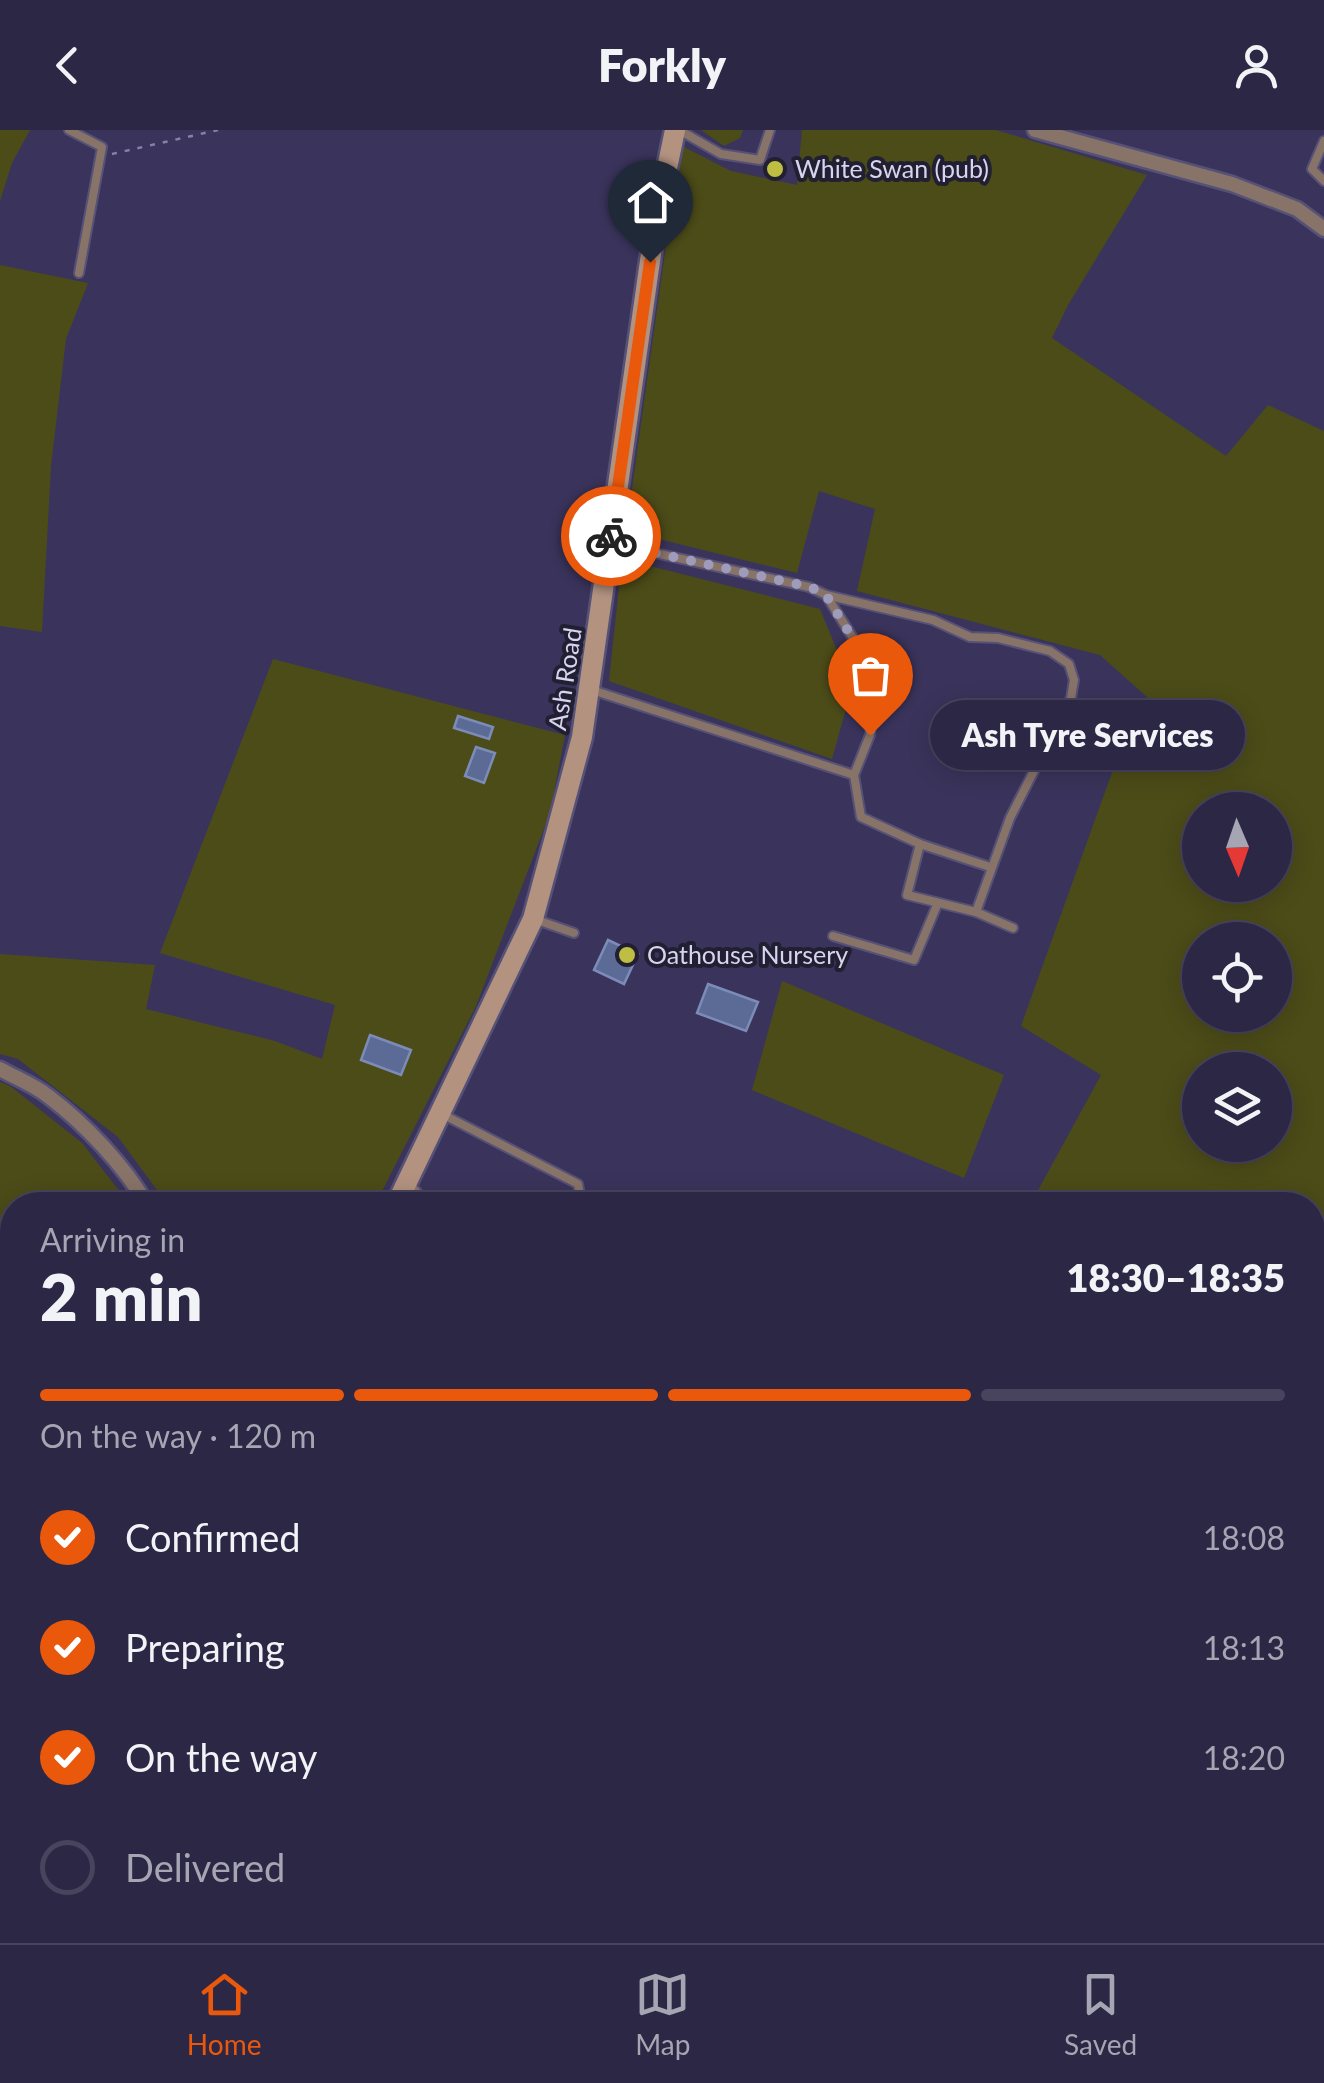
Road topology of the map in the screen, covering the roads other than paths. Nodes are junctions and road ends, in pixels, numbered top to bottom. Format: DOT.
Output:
graph roads {
  1 [pos="68,130"];
  2 [pos="677,130"];
  3 [pos="770,130"];
  4 [pos="1035,130"];
  5 [pos="1324,141"];
  6 [pos="1324,181"];
  7 [pos="1324,228"];
  8 [pos="79,272"];
  9 [pos="610,543"];
  10 [pos="826,595"];
  11 [pos="590,690"];
  12 [pos="854,775"];
  13 [pos="920,844"];
  14 [pos="990,867"];
  15 [pos="938,905"];
  16 [pos="976,912"];
  17 [pos="532,919"];
  18 [pos="1013,928"];
  19 [pos="574,933"];
  20 [pos="833,936"];
  21 [pos="0,1069"];
  22 [pos="440,1113"];
  23 [pos="408,1182"];
  24 [pos="140,1192"];
  25 [pos="403,1192"];
  26 [pos="417,1192"];
  27 [pos="580,1192"];
  1 -- 8 [label="lane"];
  2 -- 3 [label="lane"];
  2 -- 9 [label="street, Ash Road"];
  4 -- 7 [label="street"];
  5 -- 6 [label="lane"];
  9 -- 10 [label="lane"];
  9 -- 11 [label="street, Ash Road"];
  10 -- 12 [label="lane"];
  10 -- 14 [label="lane"];
  11 -- 12 [label="lane"];
  11 -- 17 [label="street, Ash Road"];
  12 -- 13 [label="lane"];
  13 -- 14 [label="lane"];
  13 -- 15 [label="lane"];
  14 -- 16 [label="lane"];
  15 -- 16 [label="lane"];
  15 -- 20 [label="lane"];
  16 -- 18 [label="lane"];
  17 -- 19 [label="lane"];
  17 -- 22 [label="street, Ash Road"];
  21 -- 24 [label="street"];
  22 -- 23 [label="street, Ash Road"];
  22 -- 27 [label="lane"];
  23 -- 25 [label="street, Ash Road"];
  23 -- 26 [label="lane"];
}
